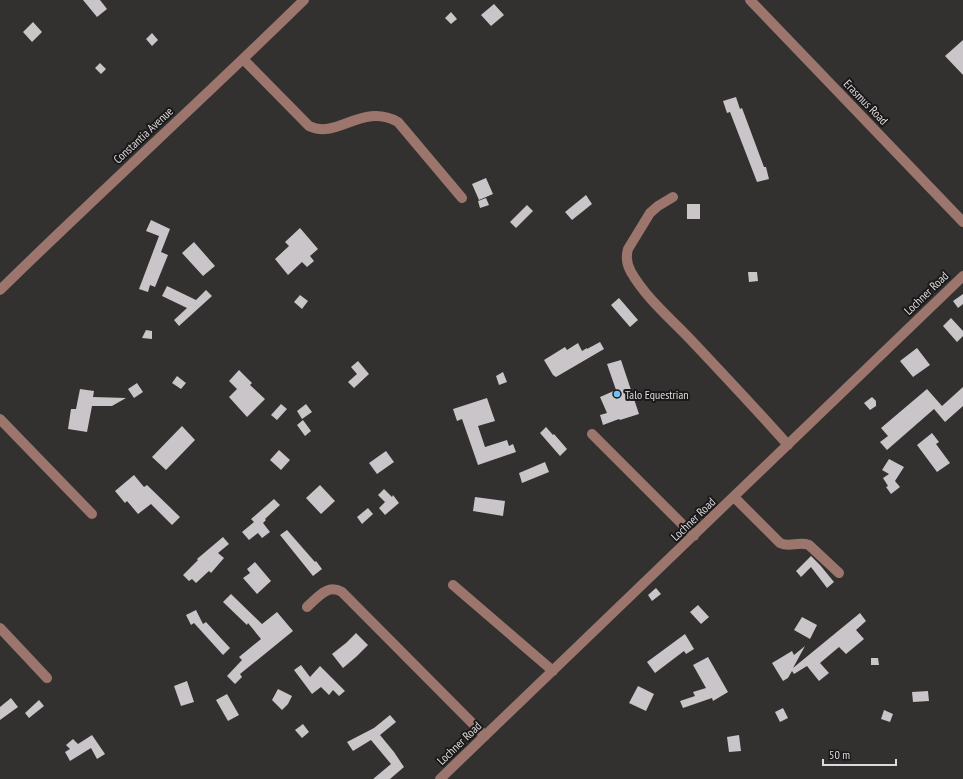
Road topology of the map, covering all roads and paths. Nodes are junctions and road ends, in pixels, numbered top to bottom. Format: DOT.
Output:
graph roads {
  1 [pos="304,0"];
  2 [pos="750,0"];
  3 [pos="243,59"];
  4 [pos="673,197"];
  5 [pos="462,198"];
  6 [pos="963,222"];
  7 [pos="963,276"];
  8 [pos="0,290"];
  9 [pos="0,419"];
  10 [pos="592,434"];
  11 [pos="788,444"];
  12 [pos="734,497"];
  13 [pos="92,514"];
  14 [pos="694,536"];
  15 [pos="839,573"];
  16 [pos="453,585"];
  17 [pos="307,607"];
  18 [pos="0,628"];
  19 [pos="553,671"];
  20 [pos="47,678"];
  21 [pos="485,736"];
  22 [pos="440,779"];
  1 -- 3 [label="street, Constantia Avenue"];
  2 -- 6 [label="street, Erasmus Road"];
  3 -- 5 [label="street"];
  3 -- 8 [label="street, Constantia Avenue"];
  4 -- 11 [label="street"];
  7 -- 11 [label="street, Lochner Road"];
  9 -- 13 [label="street"];
  10 -- 14 [label="street"];
  11 -- 12 [label="street, Lochner Road"];
  12 -- 14 [label="street, Lochner Road"];
  12 -- 15 [label="street"];
  14 -- 19 [label="street, Lochner Road"];
  16 -- 19 [label="street"];
  17 -- 21 [label="street"];
  18 -- 20 [label="street"];
  19 -- 21 [label="street, Lochner Road"];
  21 -- 22 [label="street, Lochner Road"];
}
